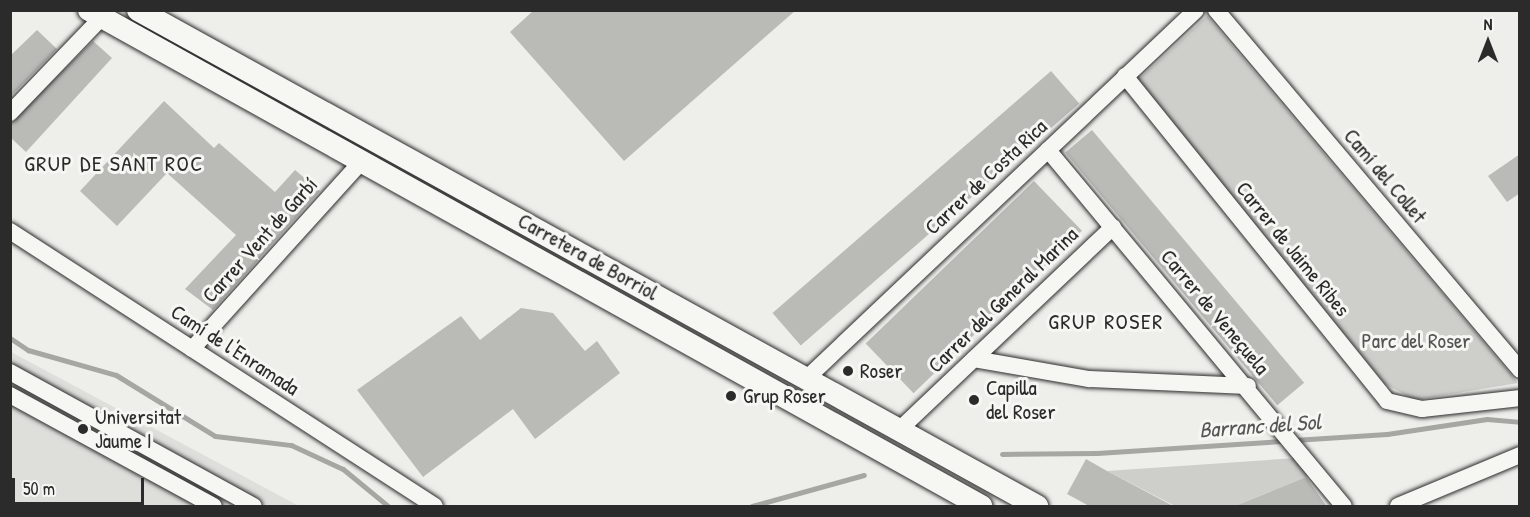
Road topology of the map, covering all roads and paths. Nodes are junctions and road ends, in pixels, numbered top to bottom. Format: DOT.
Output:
graph roads {
  1 [pos="138,10"];
  2 [pos="1196,10"];
  3 [pos="1216,10"];
  4 [pos="95,14"];
  5 [pos="1125,76"];
  6 [pos="10,113"];
  7 [pos="1048,150"];
  8 [pos="362,161"];
  9 [pos="1113,227"];
  10 [pos="10,231"];
  11 [pos="192,349"];
  12 [pos="974,358"];
  13 [pos="1230,367"];
  14 [pos="1520,370"];
  15 [pos="10,372"];
  16 [pos="807,378"];
  17 [pos="1203,382"];
  18 [pos="1248,386"];
  19 [pos="10,395"];
  20 [pos="1520,398"];
  21 [pos="899,430"];
  22 [pos="1520,455"];
  23 [pos="214,507"];
  24 [pos="254,507"];
  25 [pos="435,507"];
  26 [pos="981,507"];
  27 [pos="1037,507"];
  28 [pos="1344,507"];
  29 [pos="1398,507"];
  1 -- 16 [label="main road, Carretera de Borriol"];
  2 -- 5 [label="street, Carrer de Costa Rica"];
  3 -- 14 [label="street, Camí del Collet"];
  4 -- 6 [label="street"];
  4 -- 8 [label="main road, Carretera de Borriol"];
  5 -- 7 [label="street, Carrer de Costa Rica"];
  5 -- 20 [label="street, Carrer de Jaime Ribes"];
  7 -- 9 [label="street, Carrer de Veneçuela"];
  7 -- 16 [label="street, Carrer de Costa Rica"];
  8 -- 11 [label="street, Carrer Vent de Garbí"];
  8 -- 26 [label="main road, Carretera de Borriol"];
  9 -- 12 [label="street, Carrer del General Marina"];
  9 -- 13 [label="street, Carrer de Veneçuela"];
  10 -- 11 [label="street, Camí de l'Enramada"];
  11 -- 25 [label="street, Camí de l'Enramada"];
  12 -- 17 [label="street"];
  12 -- 21 [label="street, Carrer del General Marina"];
  13 -- 17 [label="street"];
  13 -- 18 [label="street, Carrer de Veneçuela"];
  15 -- 24 [label="street"];
  16 -- 21 [label="main road, Carretera de Borriol"];
  17 -- 18 [label="street"];
  18 -- 28 [label="street, Carrer de Veneçuela"];
  19 -- 23 [label="street"];
  21 -- 27 [label="main road, Carretera de Borriol"];
  22 -- 29 [label="street"];
}
